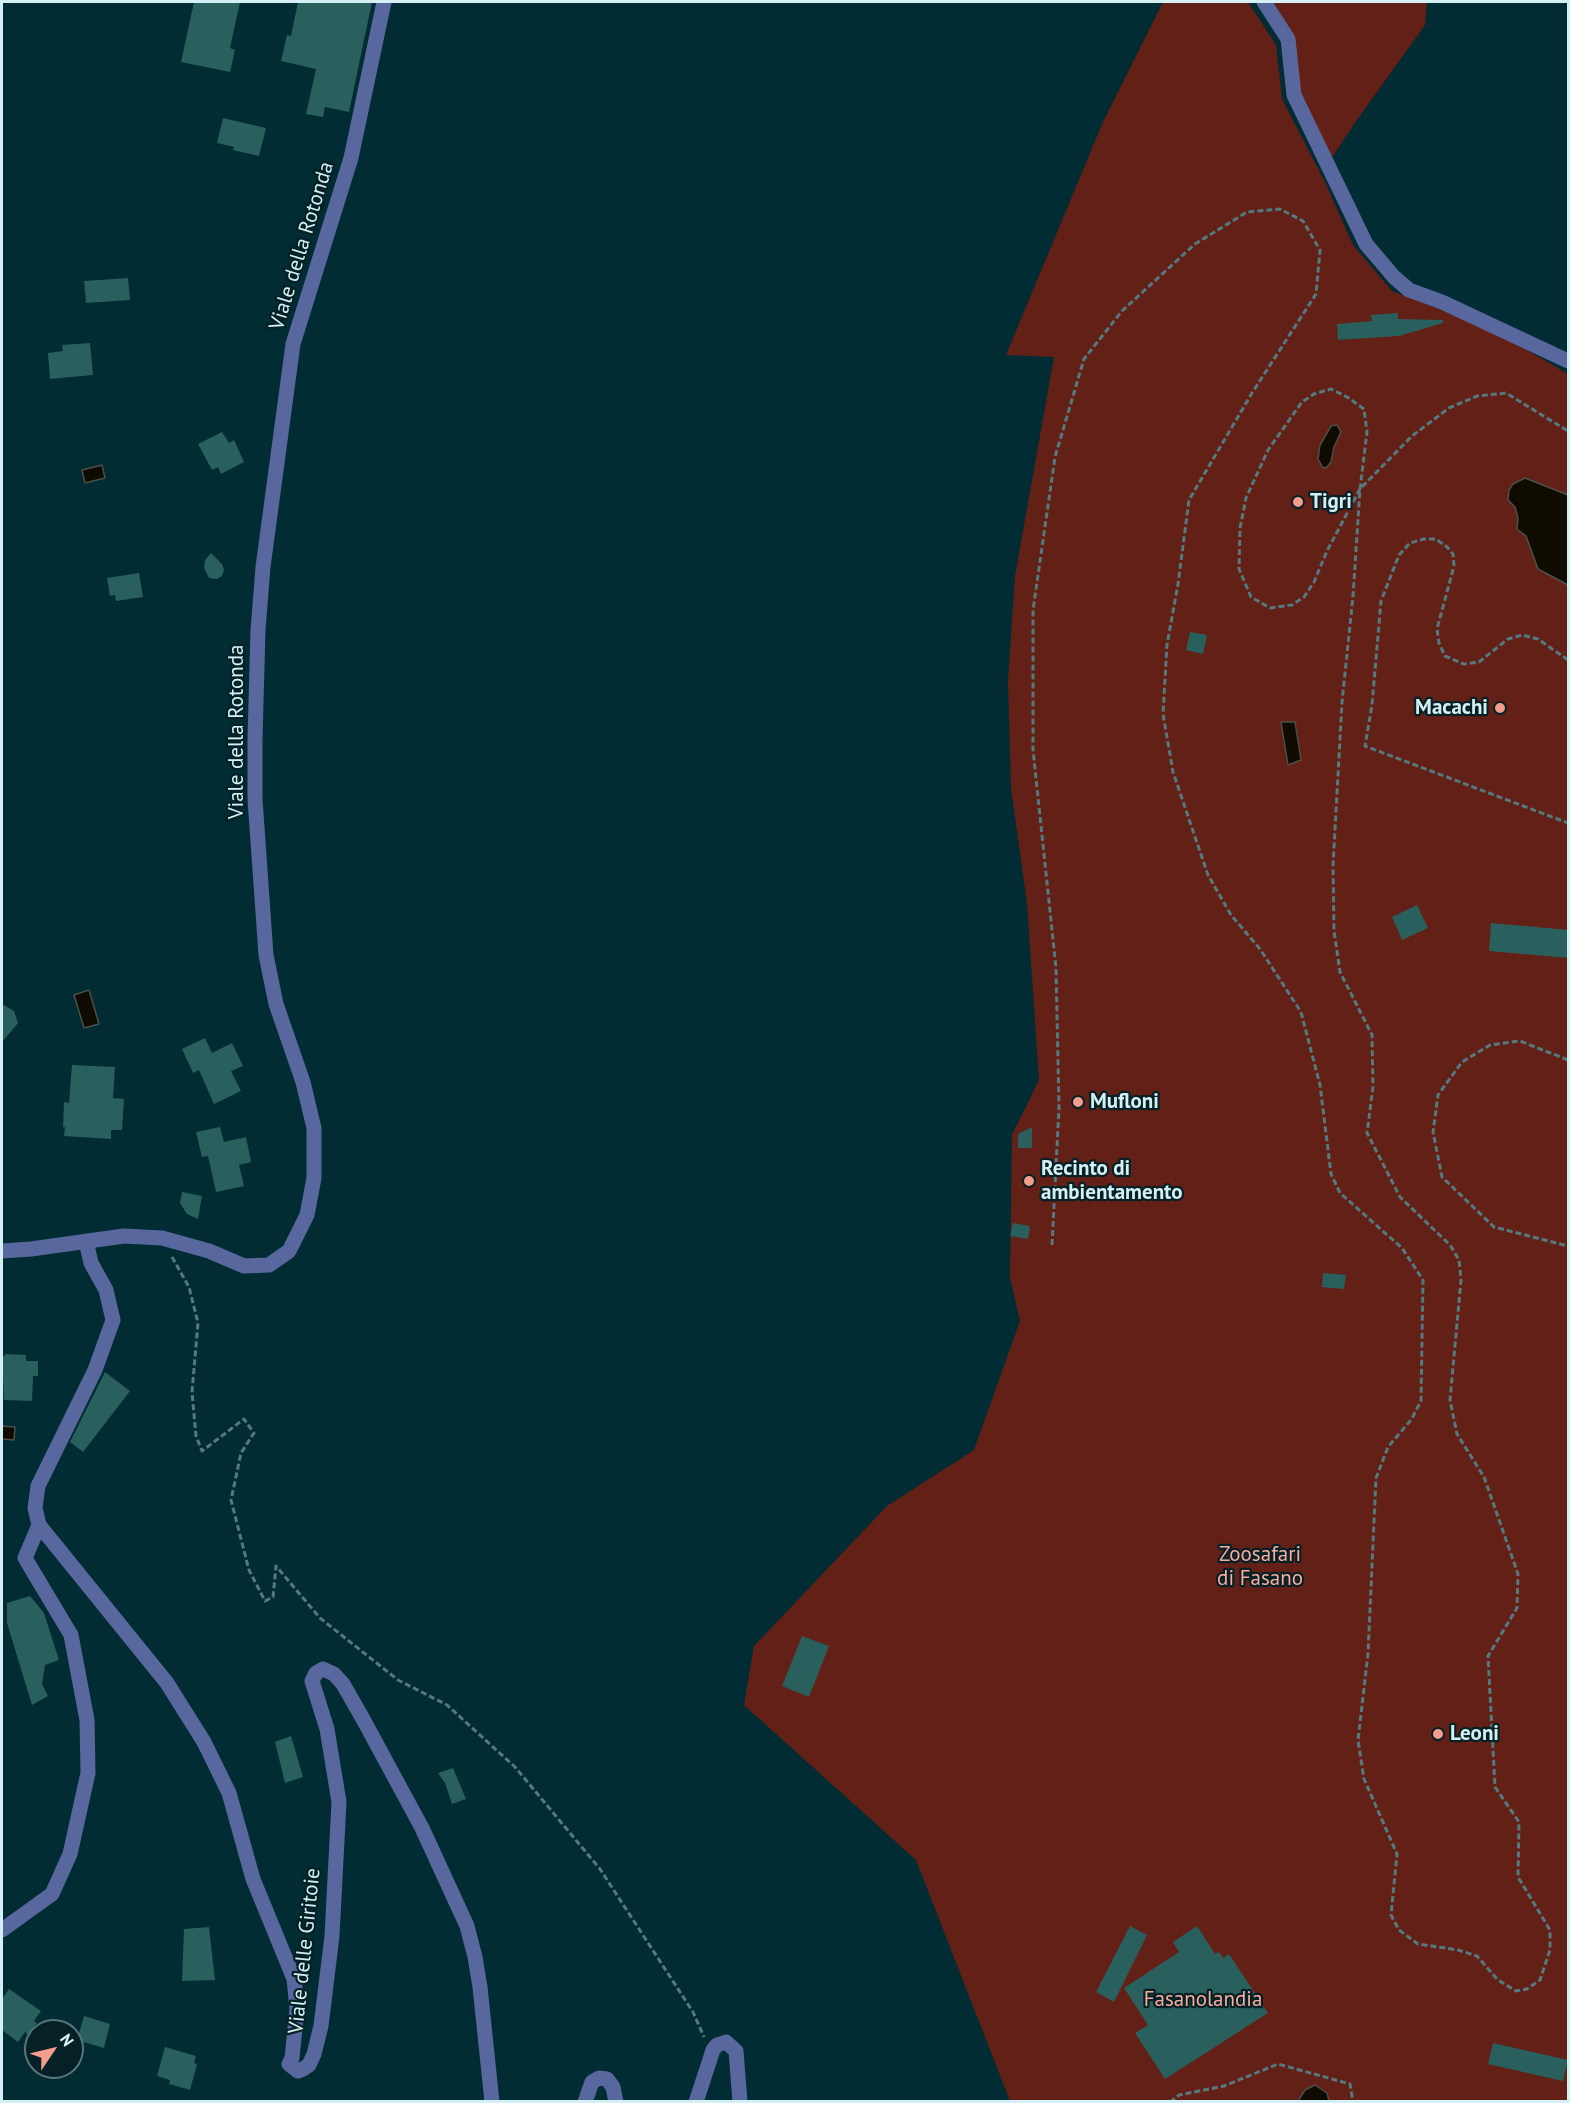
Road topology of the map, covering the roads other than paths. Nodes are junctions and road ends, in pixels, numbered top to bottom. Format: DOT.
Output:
graph roads {
  1 [pos="384,2"];
  2 [pos="1264,2"];
  3 [pos="1569,361"];
  4 [pos="86,1241"];
  5 [pos="2,1251"];
  6 [pos="39,1526"];
  7 [pos="2,1930"];
  8 [pos="492,2102"];
  9 [pos="585,2102"];
  10 [pos="615,2102"];
  11 [pos="696,2102"];
  12 [pos="740,2102"];
  1 -- 4 [label="street, Viale della Rotonda"];
  2 -- 3 [label="street"];
  4 -- 5 [label="street, Viale della Rotonda"];
  4 -- 6 [label="street"];
  6 -- 7 [label="street"];
  6 -- 8 [label="street, Viale delle Giritoie"];
  9 -- 10 [label="street"];
  11 -- 12 [label="street"];
}
